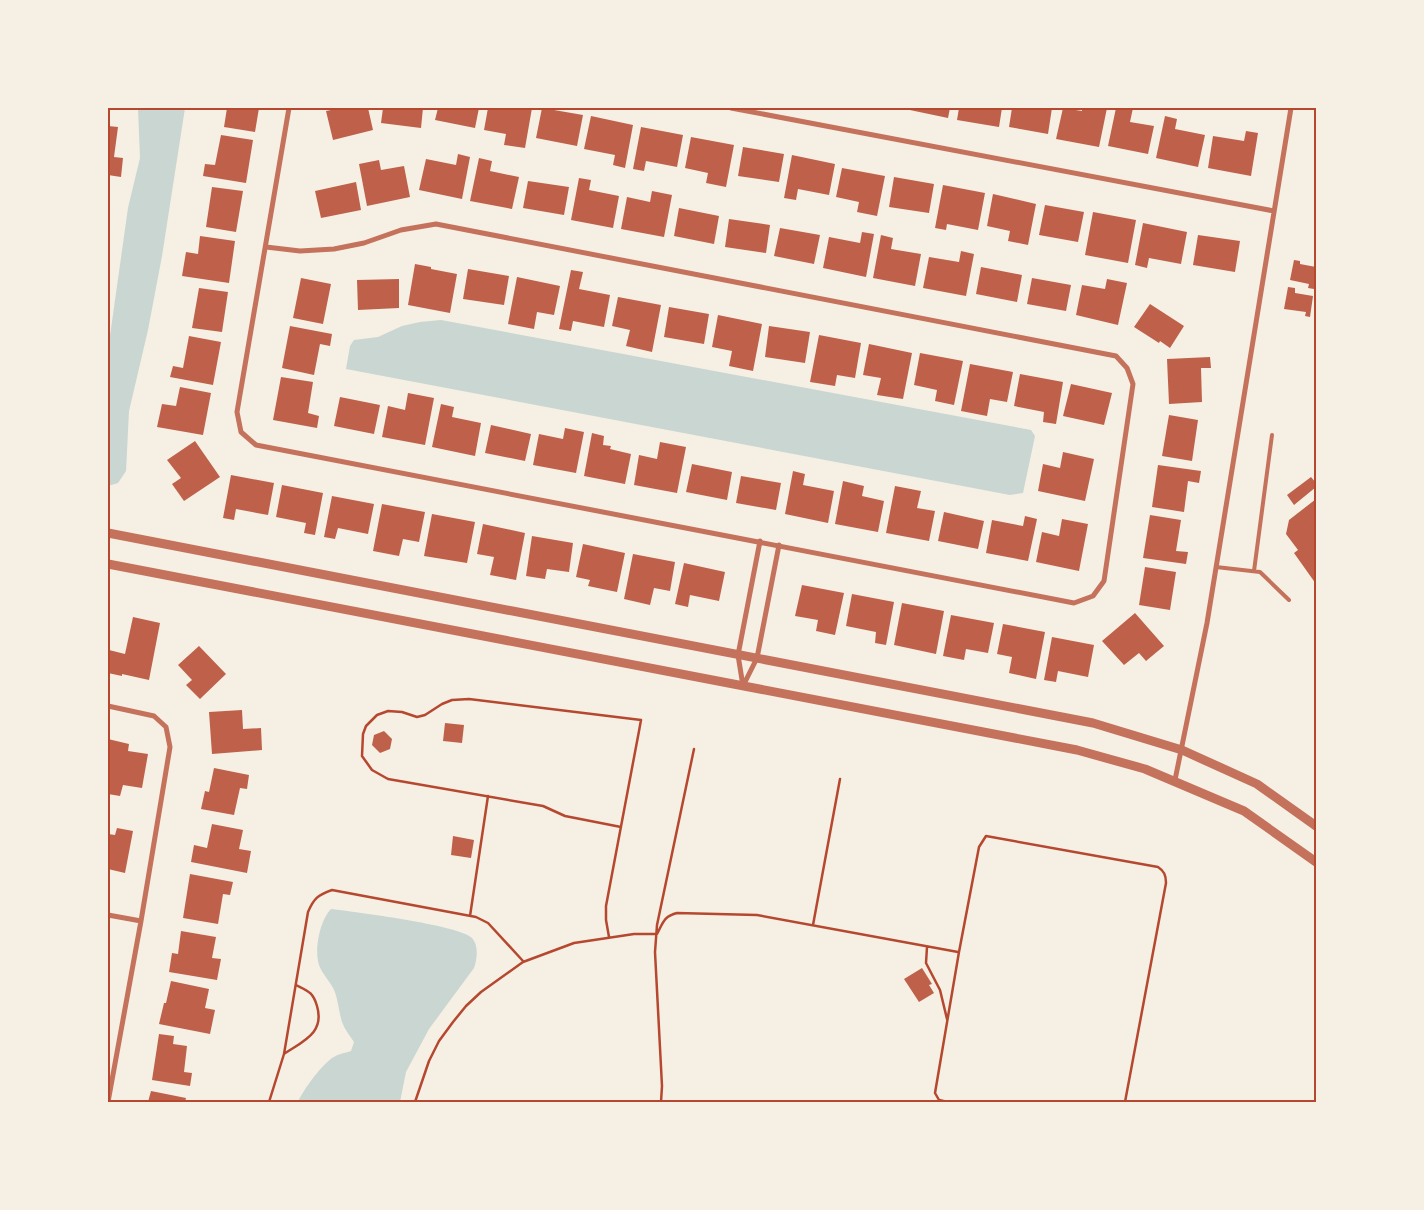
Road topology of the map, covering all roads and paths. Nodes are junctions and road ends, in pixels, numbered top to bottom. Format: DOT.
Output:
graph roads {
  1 [pos="289,108"];
  2 [pos="731,108"];
  3 [pos="1291,108"];
  4 [pos="1274,211"];
  5 [pos="266,247"];
  6 [pos="1272,435"];
  7 [pos="108,533"];
  8 [pos="760,541"];
  9 [pos="779,545"];
  10 [pos="108,564"];
  11 [pos="1216,567"];
  12 [pos="1254,571"];
  13 [pos="1289,600"];
  14 [pos="738,655"];
  15 [pos="757,658"];
  16 [pos="743,686"];
  17 [pos="108,706"];
  18 [pos="694,749"];
  19 [pos="1182,750"];
  20 [pos="840,779"];
  21 [pos="1175,780"];
  22 [pos="488,796"];
  23 [pos="1316,826"];
  24 [pos="621,827"];
  25 [pos="1316,862"];
  26 [pos="108,915"];
  27 [pos="470,916"];
  28 [pos="141,921"];
  29 [pos="813,925"];
  30 [pos="657,934"];
  31 [pos="609,937"];
  32 [pos="928,946"];
  33 [pos="959,952"];
  34 [pos="523,962"];
  35 [pos="296,985"];
  36 [pos="947,1020"];
  37 [pos="284,1054"];
  38 [pos="939,1101"];
  39 [pos="108,1102"];
  40 [pos="269,1102"];
  41 [pos="415,1102"];
  42 [pos="661,1102"];
  43 [pos="948,1102"];
  44 [pos="1126,1102"];
  1 -- 5 [label="street"];
  2 -- 4 [label="street"];
  3 -- 4 [label="street"];
  4 -- 11 [label="street"];
  5 -- 8 [label="street"];
  5 -- 9 [label="street"];
  6 -- 12 [label="lane"];
  7 -- 14 [label="street"];
  8 -- 9 [label="street"];
  8 -- 14 [label="street"];
  9 -- 15 [label="street"];
  10 -- 16 [label="street"];
  11 -- 12 [label="lane"];
  11 -- 19 [label="street"];
  12 -- 13 [label="lane"];
  14 -- 15 [label="street"];
  14 -- 16 [label="street"];
  15 -- 16 [label="street"];
  15 -- 19 [label="street"];
  16 -- 21 [label="street"];
  17 -- 28 [label="street"];
  18 -- 30 [label="path"];
  19 -- 21 [label="street"];
  19 -- 23 [label="street"];
  20 -- 29 [label="path"];
  21 -- 25 [label="street"];
  22 -- 24 [label="path"];
  22 -- 24 [label="path"];
  22 -- 27 [label="path"];
  24 -- 31 [label="path"];
  26 -- 28 [label="street"];
  27 -- 34 [label="path"];
  27 -- 35 [label="path"];
  28 -- 39 [label="street"];
  29 -- 30 [label="path"];
  29 -- 32 [label="path"];
  30 -- 31 [label="path"];
  30 -- 42 [label="path"];
  31 -- 34 [label="path"];
  32 -- 33 [label="path"];
  32 -- 36 [label="path"];
  33 -- 36 [label="path"];
  33 -- 44 [label="path"];
  34 -- 41 [label="path"];
  35 -- 37 [label="path"];
  35 -- 37 [label="path"];
  36 -- 38 [label="path"];
  37 -- 40 [label="path"];
  38 -- 43 [label="path"];
}
